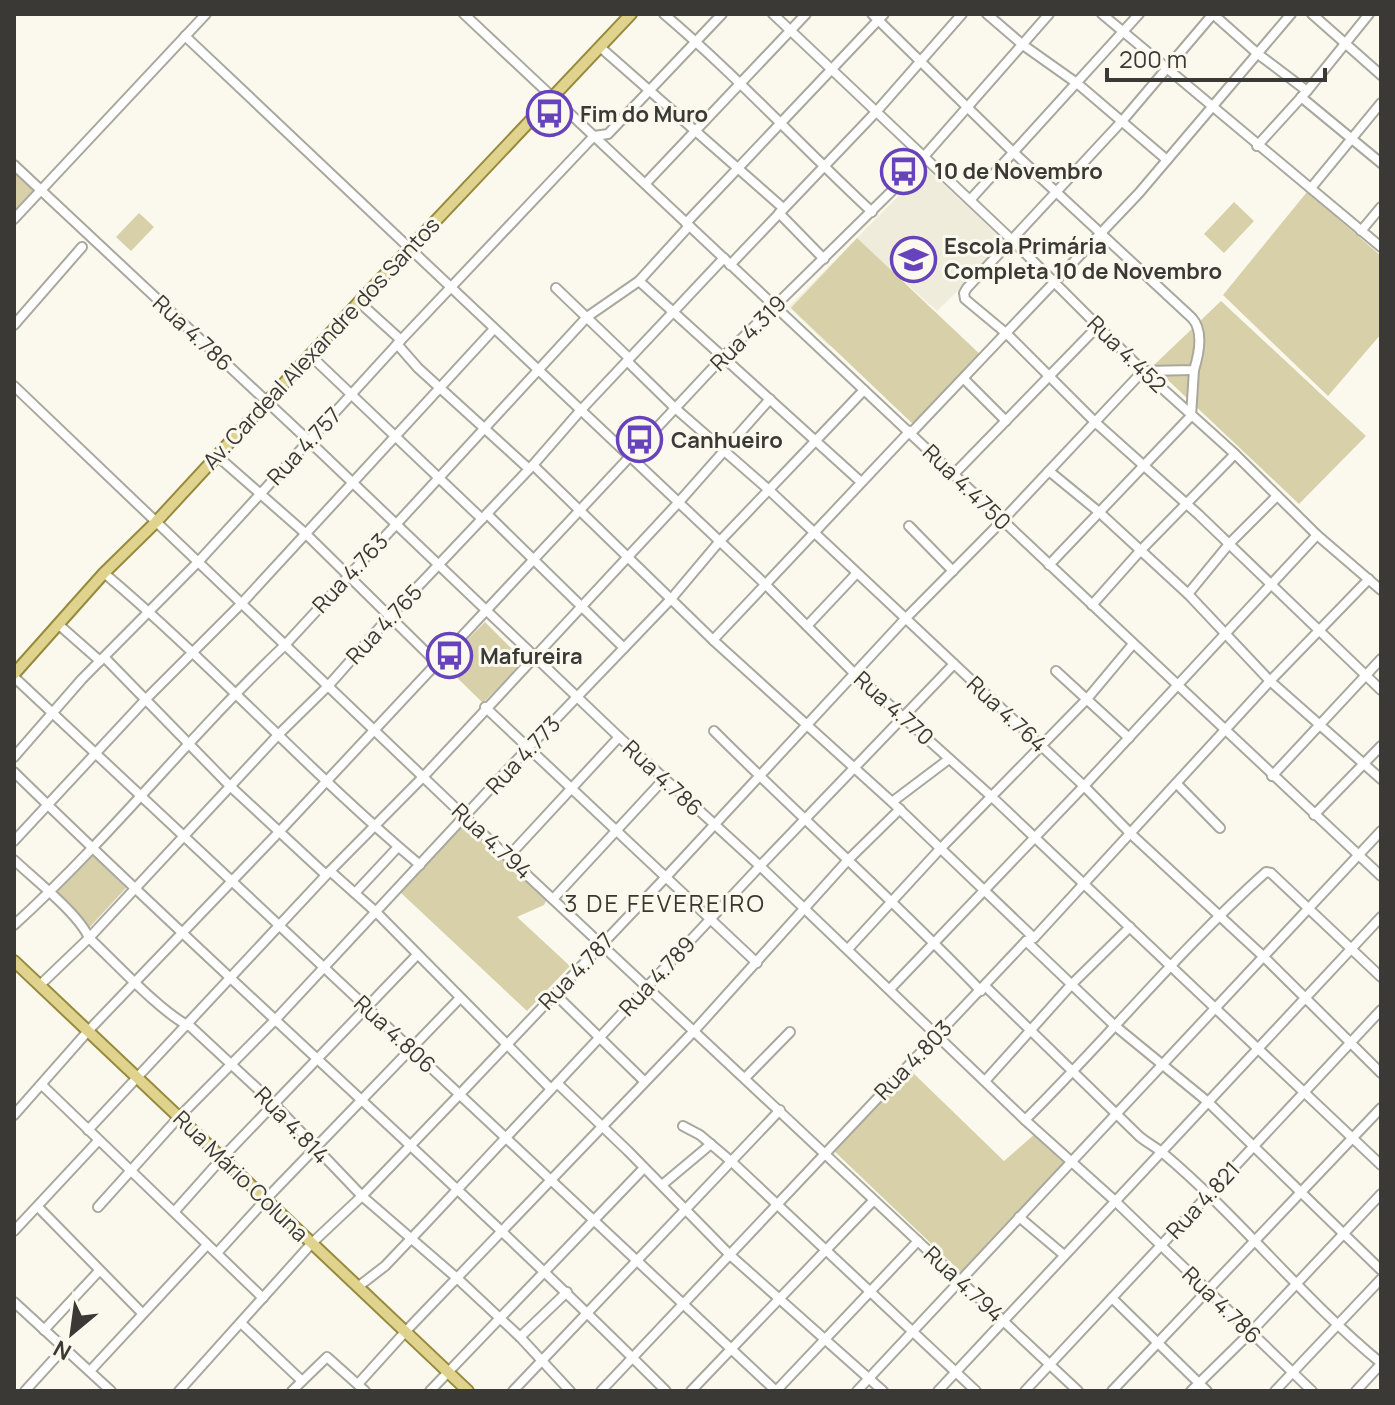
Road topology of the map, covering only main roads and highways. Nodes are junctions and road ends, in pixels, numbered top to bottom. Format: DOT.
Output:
graph roads {
  1 [pos="631,14"];
  2 [pos="14,676"];
  3 [pos="14,961"];
  4 [pos="468,1391"];
  1 -- 2 [label="main road, Av. Cardeal Alexandre dos Santos"];
  3 -- 4 [label="main road, Rua Mário Coluna"];
}
